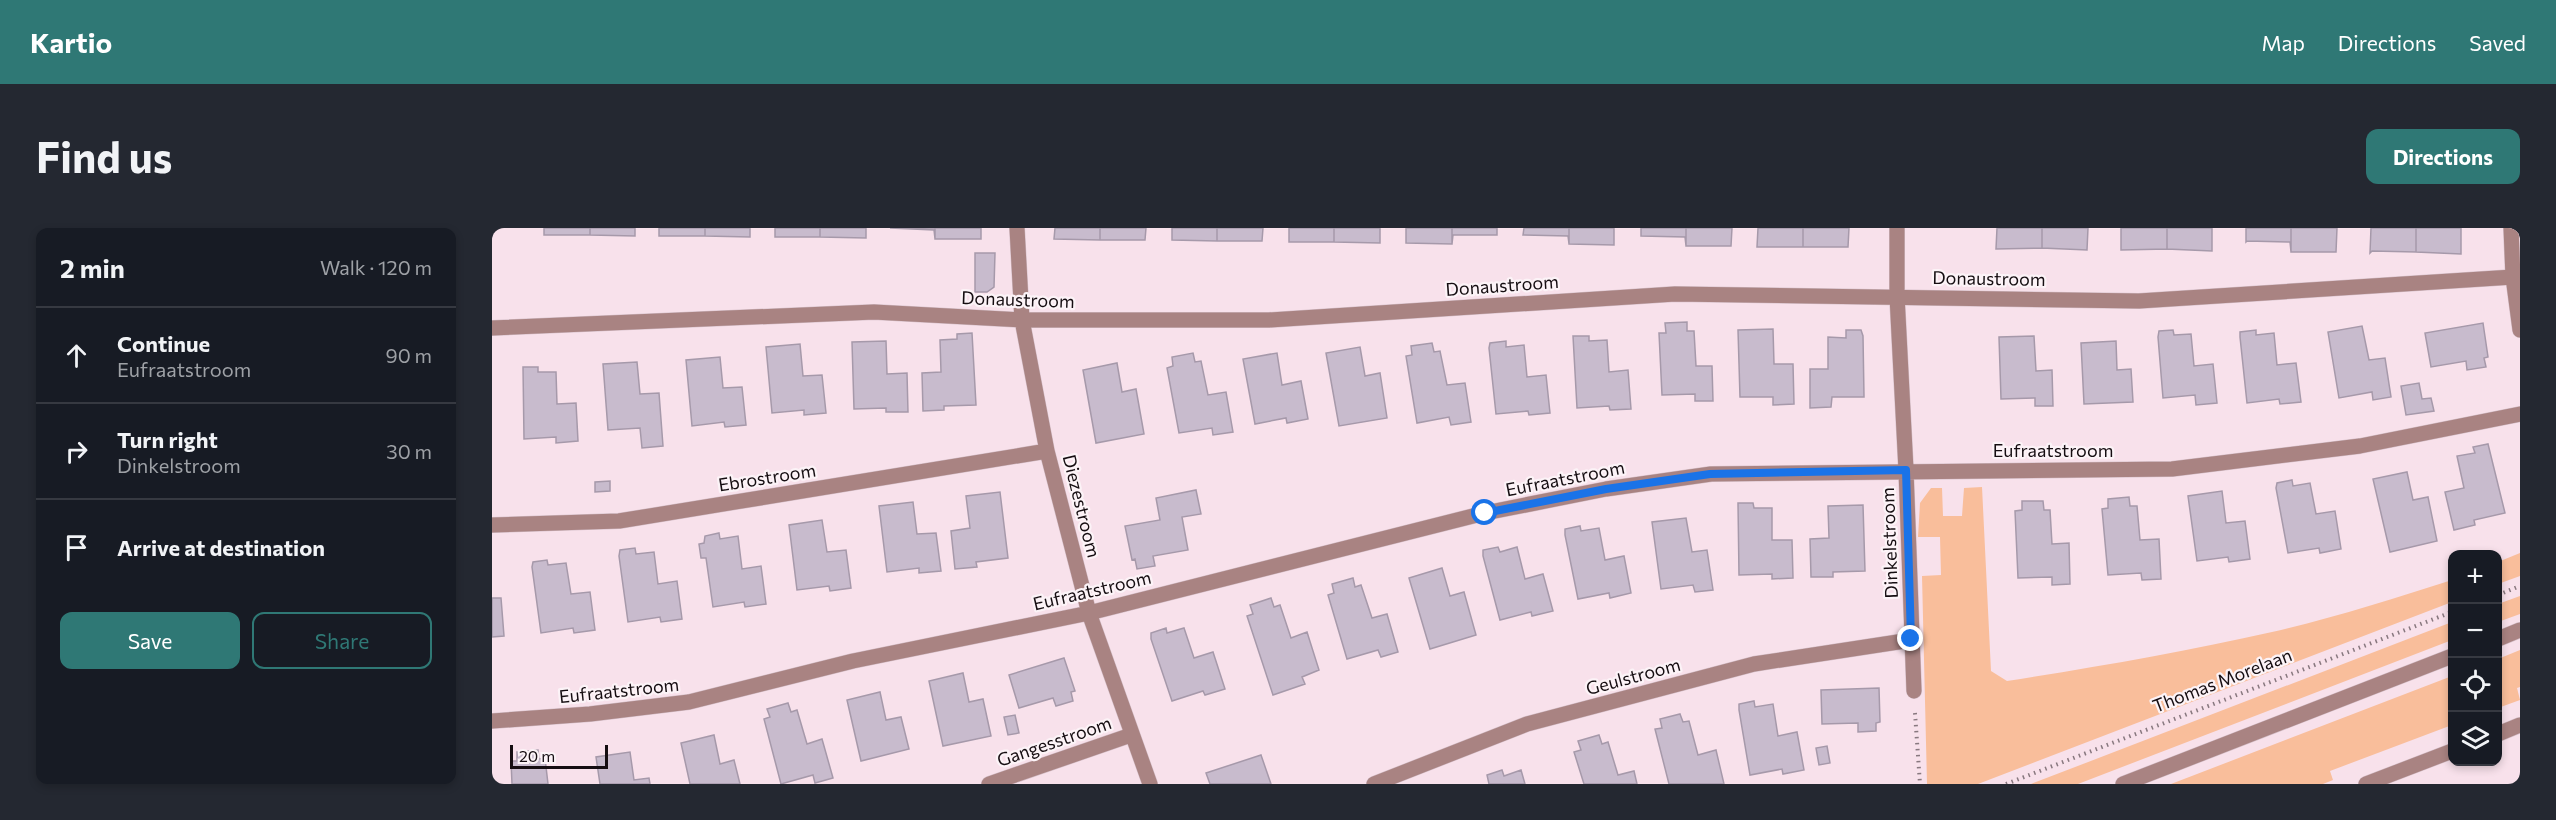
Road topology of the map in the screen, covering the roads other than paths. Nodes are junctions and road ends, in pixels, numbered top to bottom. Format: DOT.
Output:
graph roads {
  1 [pos="1017,228"];
  2 [pos="1897,228"];
  3 [pos="2511,228"];
  4 [pos="2513,277"];
  5 [pos="1897,296"];
  6 [pos="1022,320"];
  7 [pos="492,328"];
  8 [pos="2520,330"];
  9 [pos="2520,414"];
  10 [pos="1047,451"];
  11 [pos="1906,470"];
  12 [pos="492,525"];
  13 [pos="1089,613"];
  14 [pos="2520,630"];
  15 [pos="2502,637"];
  16 [pos="1911,639"];
  17 [pos="2448,658"];
  18 [pos="1914,691"];
  19 [pos="492,721"];
  20 [pos="2520,725"];
  21 [pos="2502,732"];
  22 [pos="1131,735"];
  23 [pos="2448,753"];
  24 [pos="989,784"];
  25 [pos="1150,784"];
  26 [pos="1374,784"];
  27 [pos="2123,784"];
  28 [pos="2366,784"];
  1 -- 6 [label="street, Diezestroom"];
  2 -- 5 [label="street, Dinkelstroom"];
  3 -- 4 [label="street"];
  4 -- 5 [label="street, Donaustroom"];
  4 -- 8 [label="street"];
  5 -- 6 [label="street, Donaustroom"];
  5 -- 11 [label="street, Dinkelstroom"];
  6 -- 7 [label="street, Donaustroom"];
  6 -- 10 [label="street, Diezestroom"];
  9 -- 11 [label="street, Eufraatstroom"];
  10 -- 12 [label="street, Ebrostroom"];
  10 -- 13 [label="street, Diezestroom"];
  11 -- 13 [label="street, Eufraatstroom"];
  11 -- 16 [label="street, Dinkelstroom"];
  13 -- 19 [label="street, Eufraatstroom"];
  13 -- 22 [label="street, Diezestroom"];
  14 -- 15 [label="street"];
  16 -- 18 [label="street, Dinkelstroom"];
  16 -- 26 [label="street, Geulstroom"];
  17 -- 27 [label="street"];
  20 -- 21 [label="street"];
  22 -- 24 [label="street, Gangesstroom"];
  22 -- 25 [label="street, Diezestroom"];
  23 -- 28 [label="street"];
}
